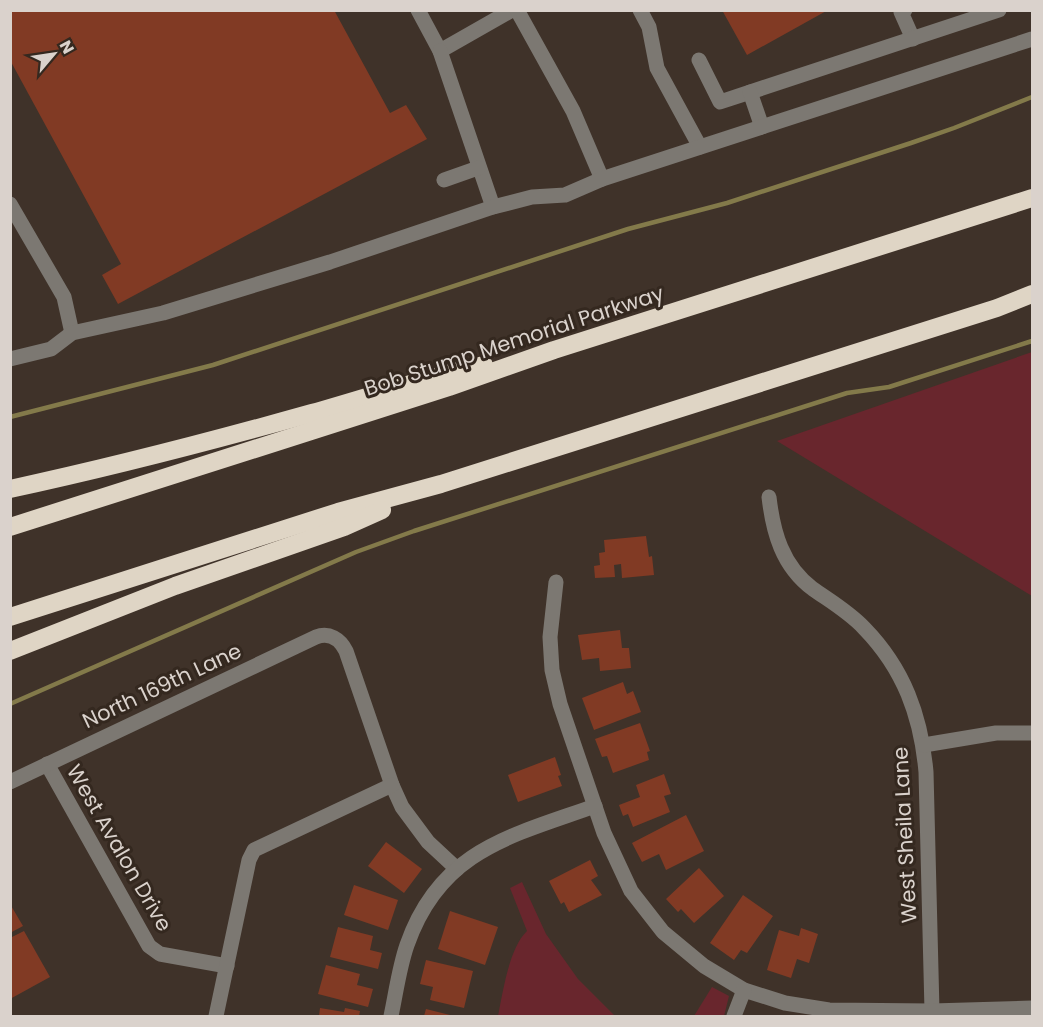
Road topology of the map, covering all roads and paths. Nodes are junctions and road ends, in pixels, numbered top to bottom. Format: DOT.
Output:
graph roads {
  1 [pos="418,10"];
  2 [pos="512,10"];
  3 [pos="517,10"];
  4 [pos="640,10"];
  5 [pos="905,10"];
  6 [pos="999,10"];
  7 [pos="913,39"];
  8 [pos="1032,39"];
  9 [pos="440,51"];
  10 [pos="699,60"];
  11 [pos="750,92"];
  12 [pos="762,127"];
  13 [pos="700,147"];
  14 [pos="478,168"];
  15 [pos="602,179"];
  16 [pos="444,180"];
  17 [pos="1032,198"];
  18 [pos="10,204"];
  19 [pos="493,207"];
  20 [pos="1032,294"];
  21 [pos="1032,301"];
  22 [pos="997,308"];
  23 [pos="72,333"];
  24 [pos="554,350"];
  25 [pos="10,359"];
  26 [pos="430,488"];
  27 [pos="10,489"];
  28 [pos="769,496"];
  29 [pos="10,527"];
  30 [pos="556,582"];
  31 [pos="10,617"];
  32 [pos="10,651"];
  33 [pos="1032,733"];
  34 [pos="924,746"];
  35 [pos="47,764"];
  36 [pos="10,782"];
  37 [pos="392,785"];
  38 [pos="595,806"];
  39 [pos="457,869"];
  40 [pos="226,966"];
  41 [pos="744,990"];
  42 [pos="1032,1008"];
  43 [pos="933,1011"];
  44 [pos="216,1017"];
  45 [pos="391,1017"];
  46 [pos="734,1017"];
  1 -- 9 [label="street"];
  2 -- 9 [label="street"];
  3 -- 15 [label="street"];
  4 -- 13 [label="street"];
  5 -- 7 [label="street"];
  6 -- 7 [label="street"];
  7 -- 11 [label="street"];
  8 -- 12 [label="street"];
  9 -- 14 [label="street"];
  10 -- 11 [label="street"];
  11 -- 12 [label="street"];
  12 -- 13 [label="street"];
  13 -- 15 [label="street"];
  14 -- 16 [label="street"];
  14 -- 19 [label="street"];
  15 -- 19 [label="street"];
  17 -- 24 [label="highway, Bob Stump Memorial Parkway"];
  18 -- 23 [label="street"];
  19 -- 23 [label="street"];
  20 -- 22 [label="highway"];
  21 -- 22 [label="highway"];
  22 -- 26 [label="highway"];
  23 -- 25 [label="street"];
  24 -- 27 [label="highway"];
  24 -- 29 [label="highway, Bob Stump Memorial Parkway"];
  26 -- 31 [label="highway"];
  26 -- 32 [label="highway"];
  28 -- 34 [label="street, West Sheila Lane"];
  30 -- 38 [label="street"];
  33 -- 34 [label="street"];
  34 -- 43 [label="street, West Sheila Lane"];
  35 -- 36 [label="street, North 169th Lane"];
  35 -- 37 [label="street, North 169th Lane"];
  35 -- 40 [label="street, West Avalon Drive"];
  37 -- 39 [label="street"];
  37 -- 40 [label="street"];
  38 -- 39 [label="street"];
  38 -- 41 [label="street"];
  39 -- 45 [label="street"];
  40 -- 44 [label="street"];
  41 -- 43 [label="street"];
  41 -- 46 [label="street"];
  42 -- 43 [label="street"];
}
